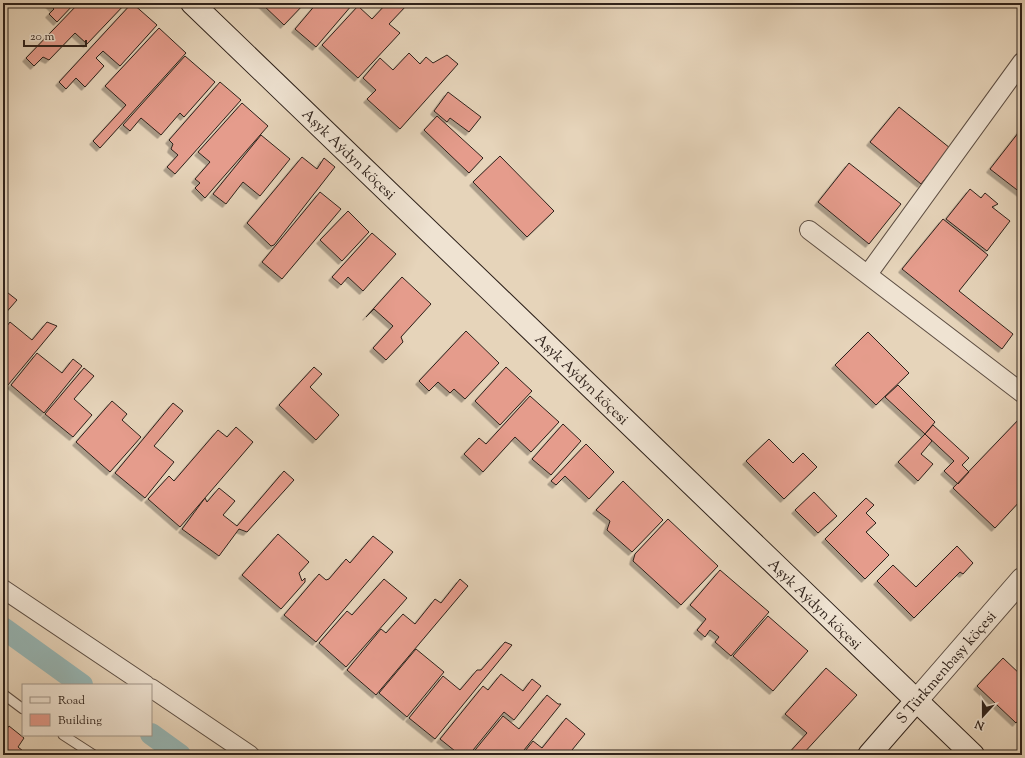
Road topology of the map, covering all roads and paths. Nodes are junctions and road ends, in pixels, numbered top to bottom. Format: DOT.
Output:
graph roads {
  1 [pos="192,3"];
  2 [pos="1022,62"];
  3 [pos="809,230"];
  4 [pos="868,274"];
  5 [pos="1022,393"];
  6 [pos="1022,579"];
  7 [pos="3,589"];
  8 [pos="145,684"];
  9 [pos="152,689"];
  10 [pos="3,694"];
  11 [pos="916,701"];
  12 [pos="22,708"];
  13 [pos="65,736"];
  14 [pos="94,755"];
  15 [pos="250,755"];
  16 [pos="869,755"];
  17 [pos="973,755"];
  1 -- 11 [label="main road, Aşyk Aýdyn köçesi"];
  2 -- 4 [label="street"];
  3 -- 4 [label="street"];
  4 -- 5 [label="street"];
  6 -- 11 [label="main road, S Türkmenbaşy köçesi"];
  7 -- 8 [label="street"];
  9 -- 15 [label="street"];
  10 -- 12 [label="lane"];
  11 -- 16 [label="main road, S Türkmenbaşy köçesi"];
  11 -- 17 [label="main road, Aşyk Aýdyn köçesi"];
  13 -- 14 [label="lane"];
}
